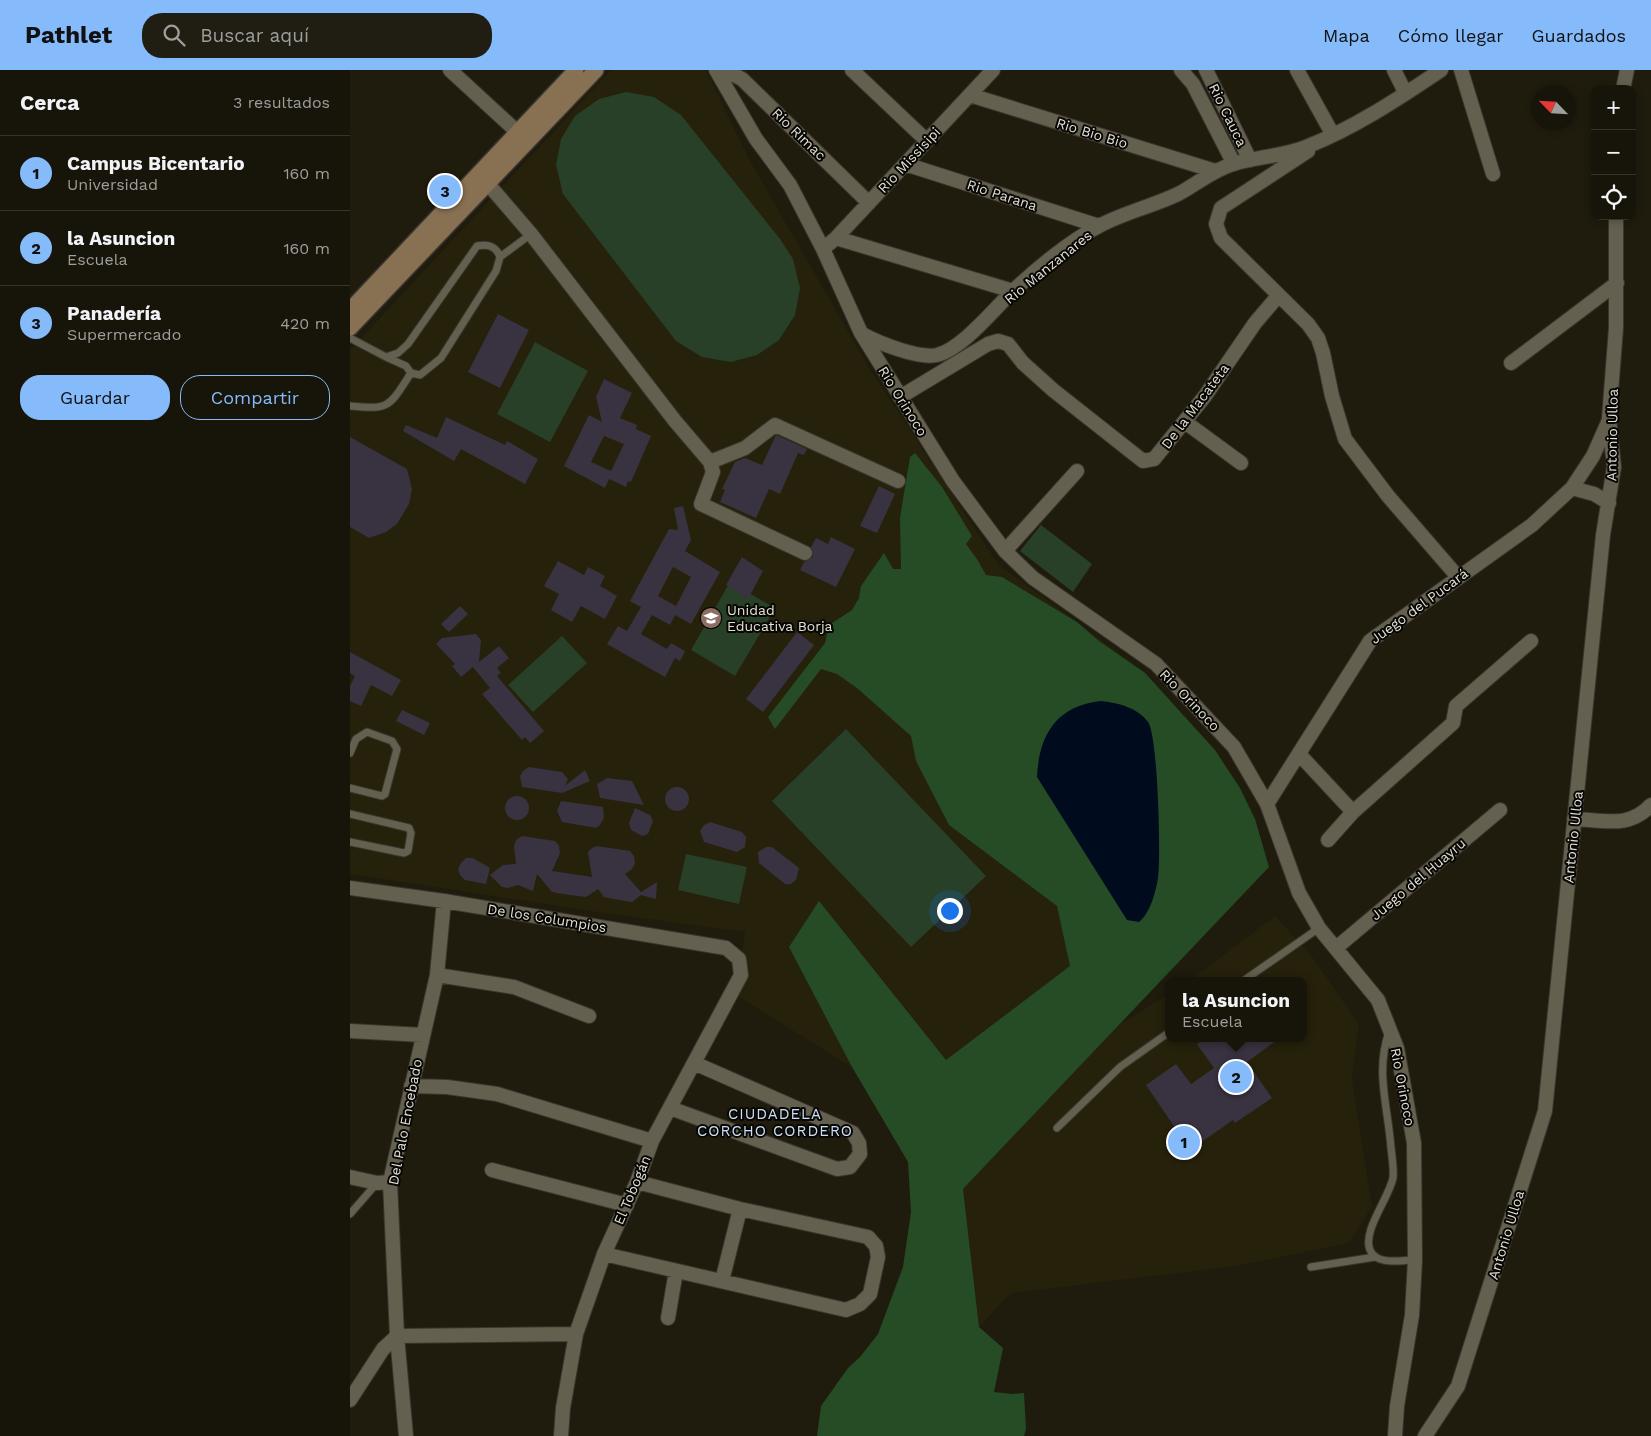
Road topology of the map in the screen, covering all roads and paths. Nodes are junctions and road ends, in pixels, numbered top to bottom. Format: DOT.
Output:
graph roads {
  1 [pos="450,70"];
  2 [pos="576,70"];
  3 [pos="596,70"];
  4 [pos="716,70"];
  5 [pos="724,70"];
  6 [pos="852,70"];
  7 [pos="1181,70"];
  8 [pos="1206,70"];
  9 [pos="1297,70"];
  10 [pos="1394,70"];
  11 [pos="1441,70"];
  12 [pos="1461,70"];
  13 [pos="1627,70"];
  14 [pos="990,71"];
  15 [pos="746,74"];
  16 [pos="1624,85"];
  17 [pos="1405,92"];
  18 [pos="970,95"];
  19 [pos="1333,134"];
  20 [pos="523,137"];
  21 [pos="927,141"];
  22 [pos="1250,160"];
  23 [pos="905,164"];
  24 [pos="1234,164"];
  25 [pos="1215,171"];
  26 [pos="1493,174"];
  27 [pos="488,184"];
  28 [pos="869,203"];
  29 [pos="1616,220"];
  30 [pos="1100,226"];
  31 [pos="531,234"];
  32 [pos="836,238"];
  33 [pos="823,249"];
  34 [pos="500,257"];
  35 [pos="1617,283"];
  36 [pos="1014,291"];
  37 [pos="1278,296"];
  38 [pos="350,310"];
  39 [pos="350,328"];
  40 [pos="861,333"];
  41 [pos="350,338"];
  42 [pos="386,357"];
  43 [pos="1510,363"];
  44 [pos="411,373"];
  45 [pos="900,397"];
  46 [pos="350,406"];
  47 [pos="1609,418"];
  48 [pos="1185,422"];
  49 [pos="710,462"];
  50 [pos="1241,463"];
  51 [pos="1077,471"];
  52 [pos="898,481"];
  53 [pos="1572,488"];
  54 [pos="1609,503"];
  55 [pos="1004,551"];
  56 [pos="805,553"];
  57 [pos="1458,577"];
  58 [pos="1531,641"];
  59 [pos="350,753"];
  60 [pos="1299,754"];
  61 [pos="350,788"];
  62 [pos="1268,804"];
  63 [pos="1651,805"];
  64 [pos="1500,810"];
  65 [pos="1353,812"];
  66 [pos="350,814"];
  67 [pos="1574,819"];
  68 [pos="1328,840"];
  69 [pos="350,842"];
  70 [pos="350,888"];
  71 [pos="444,900"];
  72 [pos="1319,928"];
  73 [pos="1336,948"];
  74 [pos="739,959"];
  75 [pos="437,975"];
  76 [pos="1250,977"];
  77 [pos="589,1016"];
  78 [pos="1390,1030"];
  79 [pos="350,1031"];
  80 [pos="1165,1035"];
  81 [pos="423,1036"];
  82 [pos="694,1063"];
  83 [pos="411,1086"];
  84 [pos="670,1108"];
  85 [pos="1057,1128"];
  86 [pos="652,1141"];
  87 [pos="492,1170"];
  88 [pos="350,1177"];
  89 [pos="384,1182"];
  90 [pos="637,1182"];
  91 [pos="626,1205"];
  92 [pos="740,1209"];
  93 [pos="350,1214"];
  94 [pos="604,1254"];
  95 [pos="1375,1257"];
  96 [pos="1415,1260"];
  97 [pos="1311,1267"];
  98 [pos="676,1271"];
  99 [pos="722,1282"];
  100 [pos="668,1318"];
  101 [pos="576,1334"];
  102 [pos="397,1336"];
  103 [pos="350,1400"];
  104 [pos="406,1436"];
  105 [pos="561,1436"];
  106 [pos="1395,1436"];
  107 [pos="1425,1436"];
  1 -- 20 [label="street"];
  2 -- 20 [label="street"];
  3 -- 20 [label="street"];
  4 -- 33 [label="street, Rio Orinoco"];
  5 -- 15 [label="street, Rio Rimac"];
  6 -- 21 [label="street"];
  7 -- 24 [label="street"];
  8 -- 22 [label="street, Rio Cauca"];
  9 -- 19 [label="street"];
  10 -- 17 [label="street"];
  11 -- 17 [label="street, Rio Manzanares"];
  12 -- 26 [label="street"];
  13 -- 16 [label="street"];
  14 -- 18 [label="street, Rio Missisipi"];
  15 -- 28 [label="street, Rio Rimac"];
  17 -- 19 [label="street, Rio Manzanares"];
  18 -- 21 [label="street, Rio Missisipi"];
  18 -- 25 [label="street, Rio Bio Bio"];
  19 -- 22 [label="street, Rio Manzanares"];
  19 -- 37 [label="street"];
  20 -- 27 [label="street"];
  20 -- 38 [label="street"];
  21 -- 23 [label="street, Rio Missisipi"];
  22 -- 24 [label="street, Rio Manzanares"];
  23 -- 28 [label="street, Rio Missisipi"];
  23 -- 30 [label="street, Rio Parana"];
  24 -- 25 [label="street, Rio Manzanares"];
  25 -- 30 [label="street, Rio Manzanares"];
  27 -- 31 [label="street"];
  27 -- 39 [label="street"];
  28 -- 32 [label="street, Rio Missisipi"];
  29 -- 35 [label="street, Antonio Ulloa"];
  30 -- 36 [label="street, Rio Manzanares"];
  31 -- 34 [label="lane"];
  31 -- 49 [label="street"];
  32 -- 33 [label="street, Rio Missisipi"];
  32 -- 36 [label="street"];
  33 -- 40 [label="street, Rio Orinoco"];
  34 -- 42 [label="lane"];
  34 -- 44 [label="lane"];
  35 -- 43 [label="street"];
  35 -- 47 [label="street, Antonio Ulloa"];
  36 -- 40 [label="street, Rio Manzanares"];
  37 -- 48 [label="street, De la Macateta"];
  37 -- 57 [label="street"];
  40 -- 45 [label="street, Rio Orinoco"];
  41 -- 42 [label="lane"];
  42 -- 44 [label="lane"];
  44 -- 46 [label="lane"];
  45 -- 48 [label="street, De la Macateta"];
  45 -- 55 [label="street, Rio Orinoco"];
  47 -- 53 [label="street, Juego del Pucará"];
  47 -- 54 [label="street, Antonio Ulloa"];
  48 -- 50 [label="street"];
  49 -- 52 [label="street"];
  49 -- 56 [label="street"];
  51 -- 55 [label="street"];
  53 -- 54 [label="street"];
  53 -- 57 [label="street, Juego del Pucará"];
  54 -- 67 [label="street, Antonio Ulloa"];
  55 -- 62 [label="street, Rio Orinoco"];
  57 -- 60 [label="street, Juego del Pucará"];
  58 -- 65 [label="street"];
  59 -- 61 [label="lane"];
  60 -- 62 [label="street, Juego del Pucará"];
  60 -- 65 [label="street"];
  62 -- 72 [label="street, Rio Orinoco"];
  63 -- 67 [label="street"];
  64 -- 73 [label="street, Juego del Huayru"];
  65 -- 68 [label="street"];
  66 -- 69 [label="lane"];
  67 -- 107 [label="street, Antonio Ulloa"];
  70 -- 71 [label="street, De los Columpios"];
  71 -- 74 [label="street, De los Columpios"];
  71 -- 75 [label="street, Del Palo Encebado"];
  72 -- 73 [label="street, Rio Orinoco"];
  72 -- 76 [label="lane"];
  73 -- 78 [label="street, Rio Orinoco"];
  74 -- 82 [label="street, El Tobogán"];
  75 -- 77 [label="street"];
  75 -- 81 [label="street, Del Palo Encebado"];
  78 -- 95 [label="lane"];
  78 -- 96 [label="street, Rio Orinoco"];
  79 -- 81 [label="street"];
  80 -- 85 [label="lane"];
  81 -- 83 [label="street, Del Palo Encebado"];
  82 -- 84 [label="street, El Tobogán"];
  82 -- 84 [label="street"];
  83 -- 86 [label="street"];
  83 -- 89 [label="street, Del Palo Encebado"];
  84 -- 86 [label="street, El Tobogán"];
  86 -- 90 [label="street, El Tobogán"];
  87 -- 91 [label="street"];
  88 -- 89 [label="street"];
  89 -- 93 [label="lane"];
  89 -- 102 [label="street, Del Palo Encebado"];
  90 -- 91 [label="street, El Tobogán"];
  90 -- 92 [label="street"];
  91 -- 94 [label="street, El Tobogán"];
  92 -- 99 [label="street"];
  92 -- 99 [label="street"];
  94 -- 98 [label="street"];
  94 -- 101 [label="street, El Tobogán"];
  95 -- 96 [label="lane"];
  95 -- 97 [label="lane"];
  96 -- 106 [label="street, Rio Orinoco"];
  98 -- 99 [label="street"];
  98 -- 100 [label="street"];
  101 -- 102 [label="street"];
  101 -- 105 [label="street, El Tobogán"];
  102 -- 103 [label="street"];
  102 -- 104 [label="street, Del Palo Encebado"];
}
